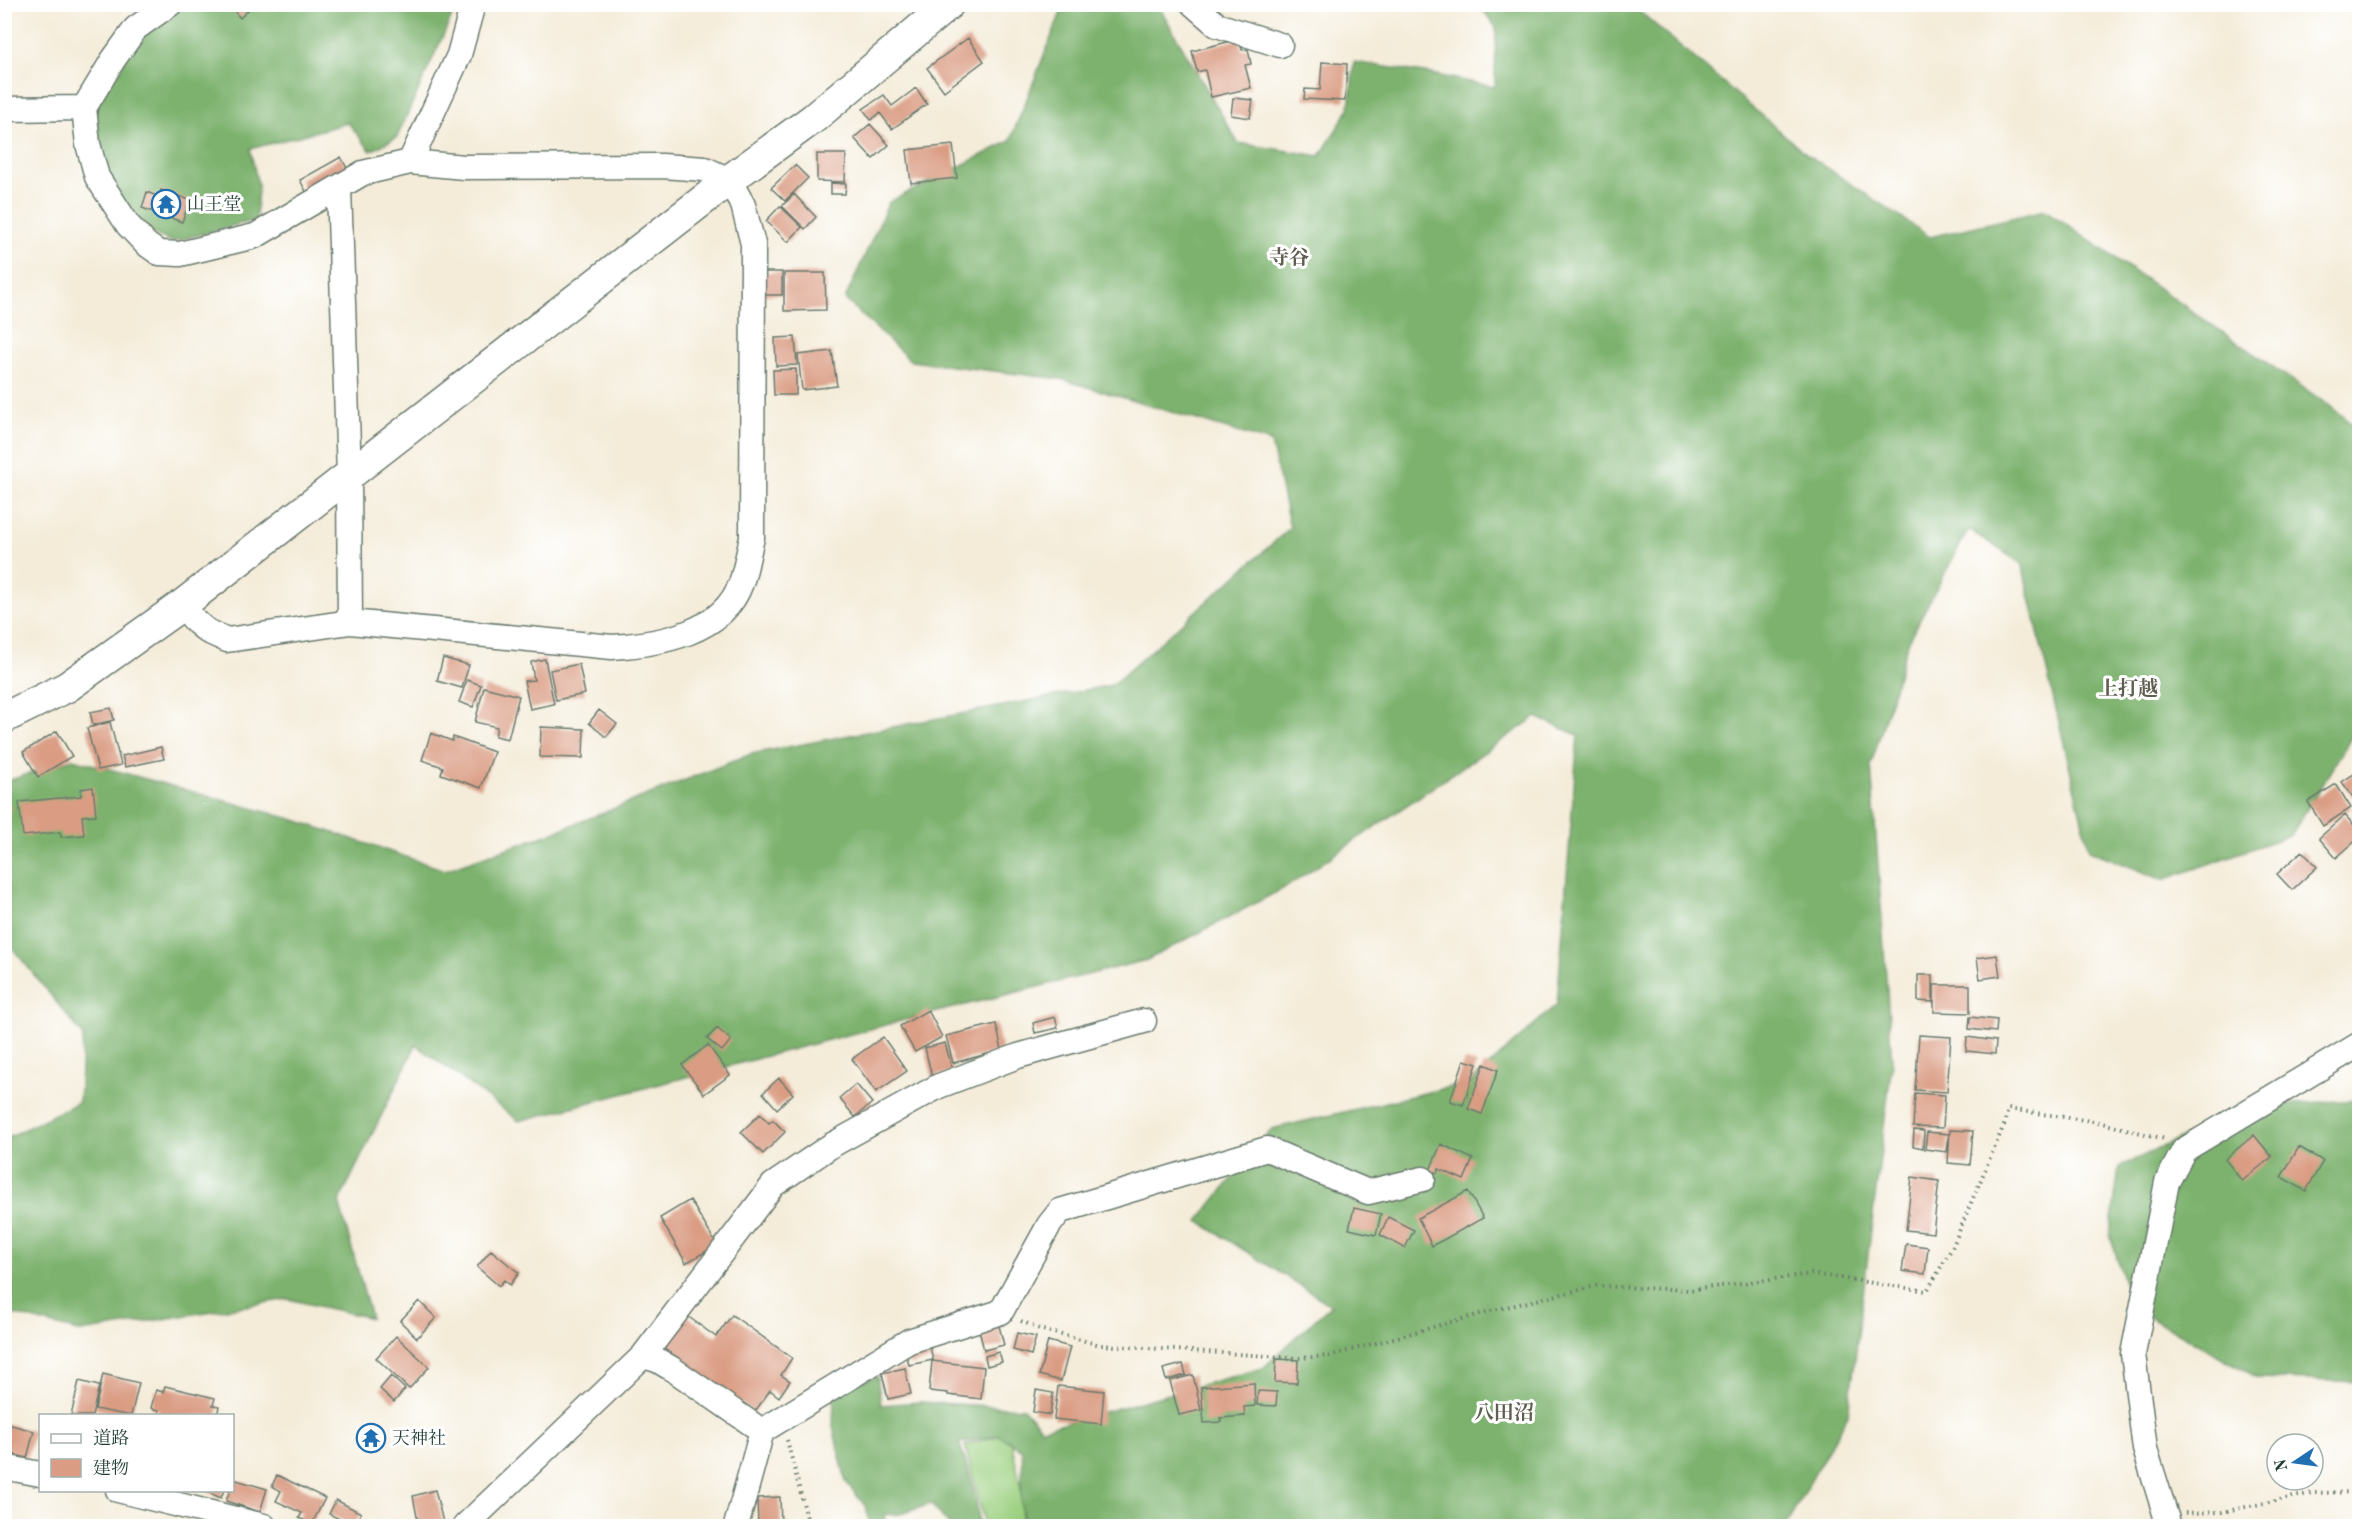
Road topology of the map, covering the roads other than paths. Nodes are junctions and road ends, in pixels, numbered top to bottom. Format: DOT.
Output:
graph roads {
  1 [pos="170,4"];
  2 [pos="473,4"];
  3 [pos="949,4"];
  4 [pos="1193,4"];
  5 [pos="1280,45"];
  6 [pos="84,108"];
  7 [pos="4,109"];
  8 [pos="410,162"];
  9 [pos="729,180"];
  10 [pos="339,189"];
  11 [pos="349,474"];
  12 [pos="182,605"];
  13 [pos="350,622"];
  14 [pos="4,718"];
  15 [pos="1144,1021"];
  16 [pos="2360,1044"];
  17 [pos="1423,1179"];
  18 [pos="644,1356"];
  19 [pos="772,1425"];
  20 [pos="4,1467"];
  21 [pos="39,1474"];
  22 [pos="122,1492"];
  23 [pos="2168,1520"];
  24 [pos="264,1527"];
  25 [pos="465,1527"];
  26 [pos="736,1527"];
  1 -- 6 [label="street"];
  2 -- 8 [label="street"];
  3 -- 9 [label="street"];
  4 -- 5 [label="street"];
  6 -- 7 [label="street"];
  6 -- 10 [label="street"];
  8 -- 9 [label="street"];
  8 -- 10 [label="street"];
  9 -- 11 [label="street"];
  9 -- 13 [label="street"];
  10 -- 11 [label="street"];
  11 -- 12 [label="street"];
  11 -- 13 [label="street"];
  12 -- 13 [label="street"];
  12 -- 14 [label="street"];
  15 -- 18 [label="street"];
  16 -- 23 [label="street"];
  17 -- 19 [label="street"];
  18 -- 19 [label="street"];
  18 -- 25 [label="street"];
  19 -- 26 [label="street"];
  20 -- 21 [label="street"];
  22 -- 24 [label="street"];
}
